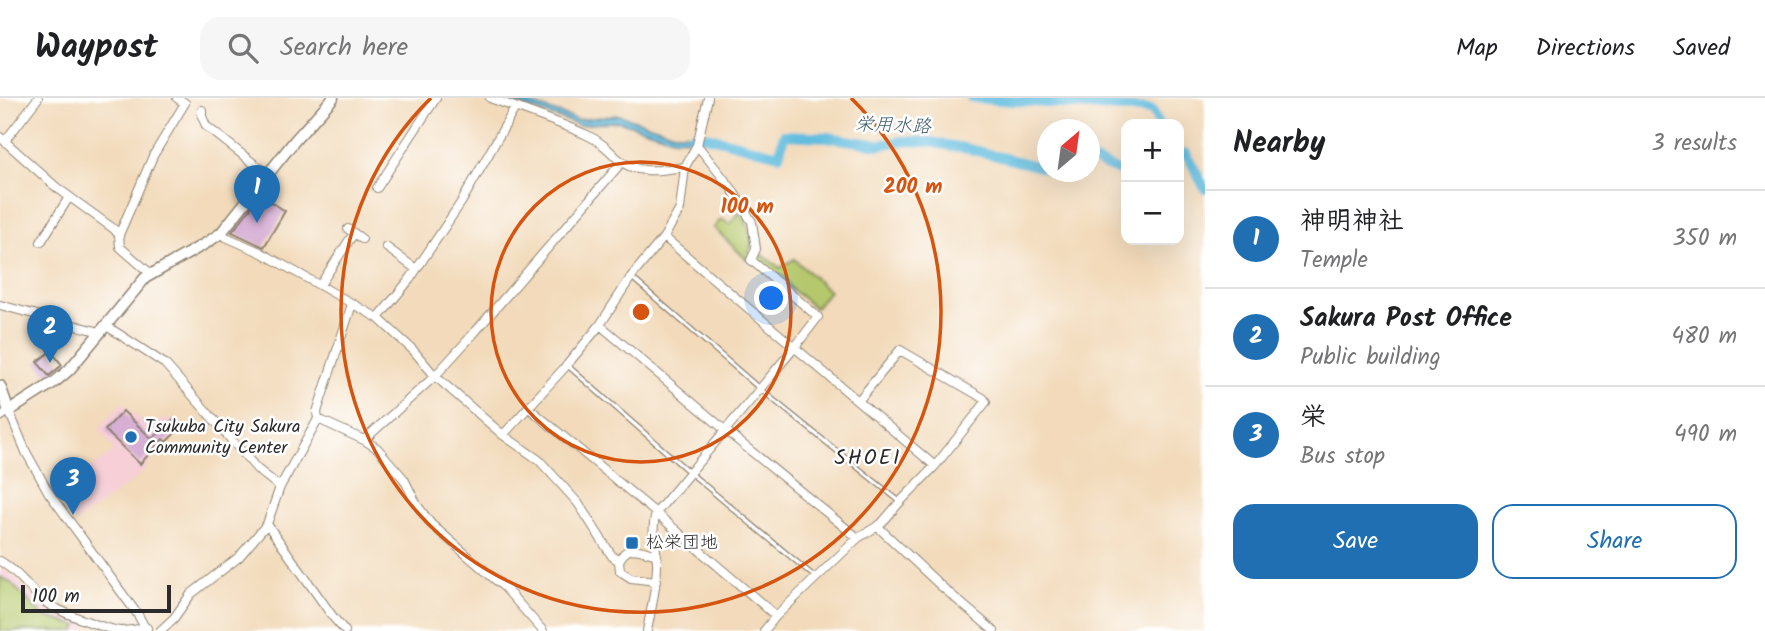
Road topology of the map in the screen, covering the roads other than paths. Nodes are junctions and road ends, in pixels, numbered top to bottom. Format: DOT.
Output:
graph roads {
  1 [pos="38,98"];
  2 [pos="177,98"];
  3 [pos="333,98"];
  4 [pos="436,98"];
  5 [pos="490,98"];
  6 [pos="708,98"];
  7 [pos="515,108"];
  8 [pos="202,110"];
  9 [pos="3,139"];
  10 [pos="697,145"];
  11 [pos="622,162"];
  12 [pos="685,167"];
  13 [pos="267,174"];
  14 [pos="377,188"];
  15 [pos="69,197"];
  16 [pos="221,233"];
  17 [pos="354,234"];
  18 [pos="119,235"];
  19 [pos="664,237"];
  20 [pos="41,242"];
  21 [pos="386,247"];
  22 [pos="416,269"];
  23 [pos="151,274"];
  24 [pos="631,277"];
  25 [pos="320,285"];
  26 [pos="352,304"];
  27 [pos="0,305"];
  28 [pos="378,318"];
  29 [pos="600,325"];
  30 [pos="103,328"];
  31 [pos="794,347"];
  32 [pos="566,365"];
  33 [pos="435,376"];
  34 [pos="0,386"];
  35 [pos="760,388"];
  36 [pos="859,400"];
  37 [pos="529,408"];
  38 [pos="5,414"];
  39 [pos="318,419"];
  40 [pos="725,430"];
  41 [pos="503,435"];
  42 [pos="364,440"];
  43 [pos="935,466"];
  44 [pos="690,472"];
  45 [pos="280,487"];
  46 [pos="900,502"];
  47 [pos="656,513"];
  48 [pos="267,524"];
  49 [pos="877,527"];
  50 [pos="858,538"];
  51 [pos="657,555"];
  52 [pos="0,561"];
  53 [pos="619,561"];
  54 [pos="816,577"];
  55 [pos="656,582"];
  56 [pos="776,616"];
  57 [pos="147,630"];
  58 [pos="160,631"];
  59 [pos="345,631"];
  60 [pos="543,631"];
  61 [pos="647,631"];
  62 [pos="764,631"];
  63 [pos="994,631"];
  1 -- 9 [label="street"];
  2 -- 18 [label="street"];
  3 -- 13 [label="main road"];
  4 -- 14 [label="street"];
  5 -- 7 [label="street"];
  6 -- 10 [label="street"];
  7 -- 11 [label="street"];
  7 -- 22 [label="street"];
  8 -- 13 [label="street"];
  9 -- 15 [label="street"];
  10 -- 12 [label="street"];
  10 -- 31 [label="street"];
  11 -- 12 [label="street"];
  11 -- 33 [label="street"];
  12 -- 19 [label="street"];
  13 -- 16 [label="main road"];
  15 -- 18 [label="street"];
  15 -- 20 [label="street"];
  16 -- 23 [label="main road"];
  16 -- 25 [label="street"];
  17 -- 25 [label="street"];
  18 -- 23 [label="street"];
  19 -- 24 [label="street"];
  19 -- 31 [label="street"];
  21 -- 22 [label="street"];
  22 -- 28 [label="street"];
  23 -- 30 [label="main road"];
  24 -- 29 [label="street"];
  24 -- 35 [label="lane"];
  25 -- 26 [label="street"];
  26 -- 28 [label="street"];
  26 -- 39 [label="street"];
  27 -- 30 [label="street"];
  28 -- 33 [label="street"];
  29 -- 32 [label="street"];
  29 -- 40 [label="street"];
  30 -- 38 [label="main road"];
  30 -- 45 [label="street"];
  31 -- 35 [label="street"];
  31 -- 36 [label="street"];
  32 -- 37 [label="street"];
  32 -- 44 [label="lane"];
  33 -- 41 [label="street"];
  33 -- 42 [label="street"];
  34 -- 38 [label="main road"];
  35 -- 40 [label="street"];
  35 -- 46 [label="lane"];
  36 -- 43 [label="street"];
  36 -- 43 [label="street"];
  37 -- 41 [label="street"];
  37 -- 47 [label="street"];
  38 -- 57 [label="street"];
  39 -- 42 [label="street"];
  39 -- 45 [label="street"];
  40 -- 44 [label="street"];
  40 -- 50 [label="street"];
  41 -- 53 [label="street"];
  42 -- 60 [label="street"];
  43 -- 46 [label="street"];
  44 -- 47 [label="street"];
  44 -- 54 [label="lane"];
  45 -- 48 [label="street"];
  46 -- 49 [label="street"];
  47 -- 51 [label="street"];
  47 -- 56 [label="street"];
  48 -- 58 [label="street"];
  48 -- 59 [label="street"];
  49 -- 50 [label="street"];
  49 -- 63 [label="street"];
  50 -- 54 [label="street"];
  51 -- 53 [label="street"];
  51 -- 55 [label="street"];
  52 -- 57 [label="street"];
  53 -- 55 [label="street"];
  54 -- 56 [label="street"];
  55 -- 61 [label="street"];
  56 -- 62 [label="street"];
}
